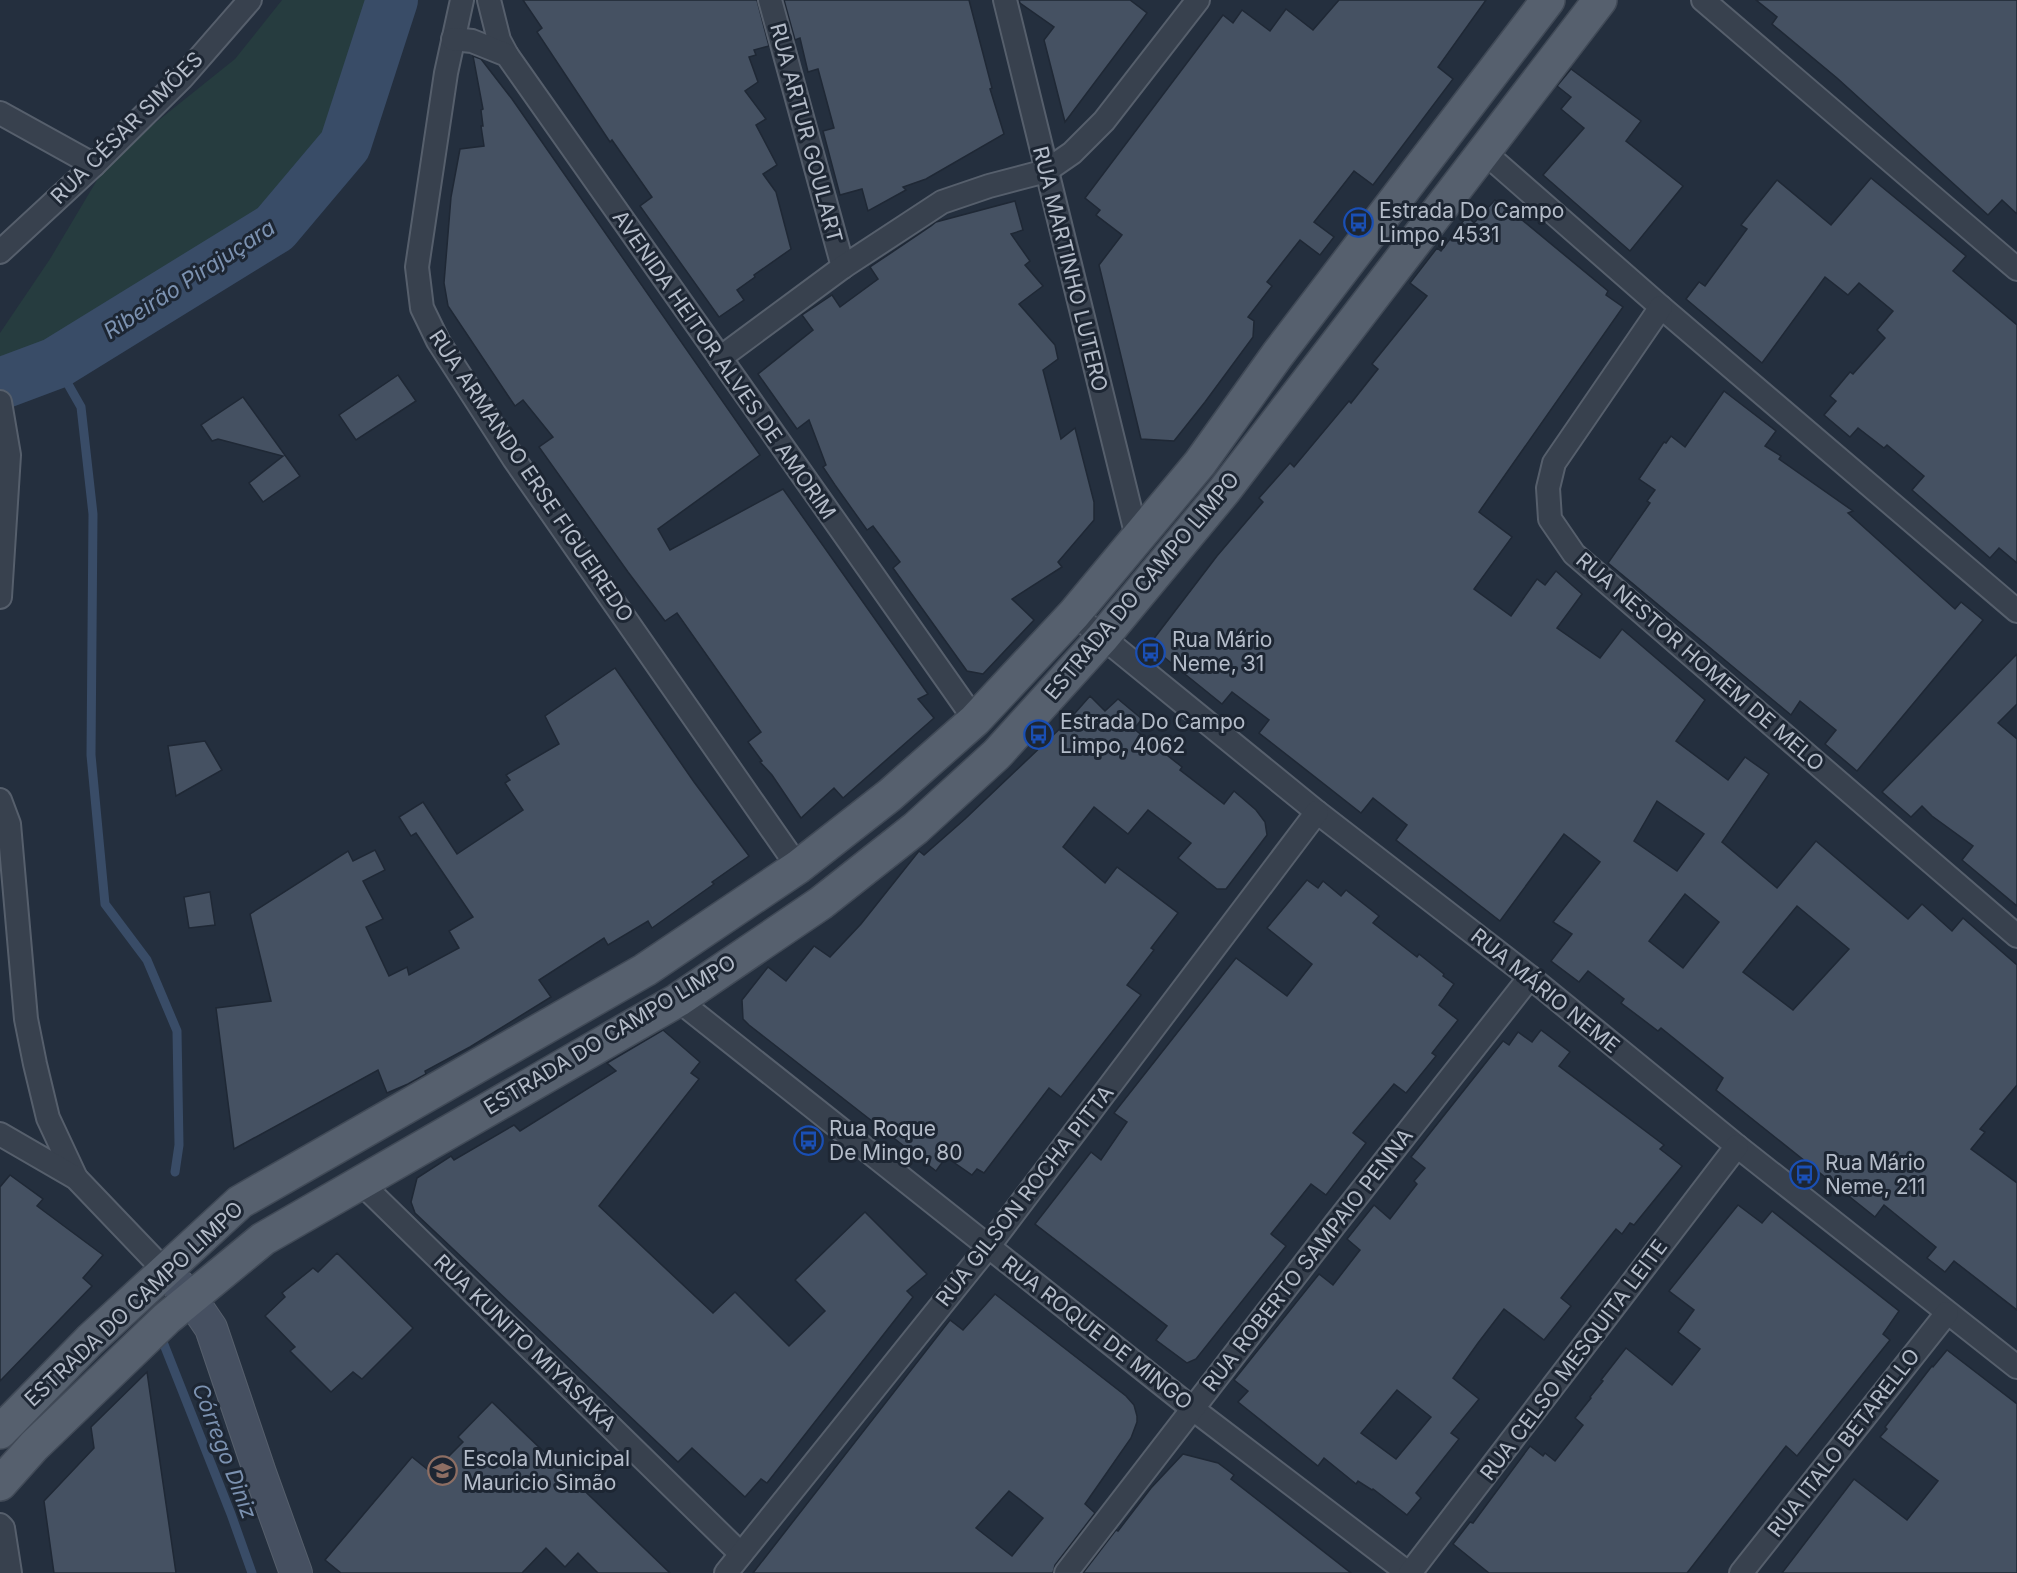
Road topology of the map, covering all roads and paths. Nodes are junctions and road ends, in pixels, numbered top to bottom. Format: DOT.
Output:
graph roads {
  1 [pos="250,0"];
  2 [pos="462,0"];
  3 [pos="489,0"];
  4 [pos="770,0"];
  5 [pos="1005,0"];
  6 [pos="1198,0"];
  7 [pos="1548,0"];
  8 [pos="1600,0"];
  9 [pos="1703,0"];
  10 [pos="453,39"];
  11 [pos="507,55"];
  12 [pos="0,112"];
  13 [pos="1484,152"];
  14 [pos="94,165"];
  15 [pos="1046,171"];
  16 [pos="0,252"];
  17 [pos="843,267"];
  18 [pos="2017,269"];
  19 [pos="1661,307"];
  20 [pos="720,358"];
  21 [pos="2,406"];
  22 [pos="1137,537"];
  23 [pos="0,597"];
  24 [pos="2017,611"];
  25 [pos="1074,614"];
  26 [pos="1102,638"];
  27 [pos="975,720"];
  28 [pos="0,800"];
  29 [pos="1317,812"];
  30 [pos="798,867"];
  31 [pos="2017,936"];
  32 [pos="1530,977"];
  33 [pos="678,1000"];
  34 [pos="0,1134"];
  35 [pos="1737,1146"];
  36 [pos="76,1178"];
  37 [pos="360,1182"];
  38 [pos="988,1247"];
  39 [pos="165,1271"];
  40 [pos="190,1297"];
  41 [pos="1947,1313"];
  42 [pos="2017,1367"];
  43 [pos="1193,1409"];
  44 [pos="0,1432"];
  45 [pos="0,1484"];
  46 [pos="0,1525"];
  47 [pos="741,1554"];
  48 [pos="10,1573"];
  49 [pos="296,1573"];
  50 [pos="726,1573"];
  51 [pos="1066,1573"];
  52 [pos="1409,1573"];
  53 [pos="1742,1573"];
  1 -- 14 [label="street, RUA CÉSAR SIMÕES"];
  2 -- 10 [label="street, RUA ARMANDO ERSE FIGUEIREDO"];
  3 -- 11 [label="street, AVENIDA HEITOR ALVES DE AMORIM"];
  4 -- 17 [label="street, RUA ARTUR GOULART"];
  5 -- 15 [label="street, RUA MARTINHO LUTERO"];
  6 -- 15 [label="street"];
  7 -- 22 [label="main road, ESTRADA DO CAMPO LIMPO"];
  8 -- 13 [label="main road, ESTRADA DO CAMPO LIMPO"];
  9 -- 18 [label="street"];
  10 -- 11 [label="street"];
  10 -- 30 [label="street, RUA ARMANDO ERSE FIGUEIREDO"];
  11 -- 20 [label="street, AVENIDA HEITOR ALVES DE AMORIM"];
  12 -- 14 [label="street"];
  13 -- 19 [label="street"];
  13 -- 26 [label="main road, ESTRADA DO CAMPO LIMPO"];
  14 -- 16 [label="street, RUA CÉSAR SIMÕES"];
  15 -- 17 [label="street"];
  15 -- 22 [label="street, RUA MARTINHO LUTERO"];
  17 -- 20 [label="street"];
  19 -- 24 [label="street"];
  19 -- 31 [label="street, RUA NESTOR HOMEM DE MELO"];
  20 -- 27 [label="street, AVENIDA HEITOR ALVES DE AMORIM"];
  21 -- 23 [label="street"];
  22 -- 25 [label="main road, ESTRADA DO CAMPO LIMPO"];
  25 -- 26 [label="street, RUA MÁRIO NEME"];
  25 -- 27 [label="main road, ESTRADA DO CAMPO LIMPO"];
  26 -- 29 [label="street, RUA MÁRIO NEME"];
  26 -- 33 [label="main road, ESTRADA DO CAMPO LIMPO"];
  27 -- 30 [label="main road, ESTRADA DO CAMPO LIMPO"];
  28 -- 36 [label="street"];
  29 -- 32 [label="street, RUA MÁRIO NEME"];
  29 -- 38 [label="street, RUA GILSON ROCHA PITTA"];
  30 -- 39 [label="main road, ESTRADA DO CAMPO LIMPO"];
  32 -- 35 [label="street, RUA MÁRIO NEME"];
  32 -- 43 [label="street, RUA ROBERTO SAMPAIO PENNA"];
  33 -- 37 [label="main road, ESTRADA DO CAMPO LIMPO"];
  33 -- 38 [label="street, RUA ROQUE DE MINGO"];
  34 -- 36 [label="street"];
  35 -- 41 [label="street, RUA MÁRIO NEME"];
  35 -- 52 [label="street, RUA CELSO MESQUITA LEITE"];
  36 -- 39 [label="street"];
  37 -- 40 [label="main road, ESTRADA DO CAMPO LIMPO"];
  37 -- 47 [label="street, RUA KUNITO MIYASAKA"];
  38 -- 43 [label="street, RUA ROQUE DE MINGO"];
  38 -- 47 [label="street, RUA GILSON ROCHA PITTA"];
  39 -- 40 [label="street"];
  39 -- 44 [label="main road, ESTRADA DO CAMPO LIMPO"];
  40 -- 45 [label="main road, ESTRADA DO CAMPO LIMPO"];
  40 -- 49 [label="street"];
  41 -- 42 [label="street, RUA MÁRIO NEME"];
  41 -- 53 [label="street, RUA ITALO BETARELLO"];
  43 -- 51 [label="street, RUA ROBERTO SAMPAIO PENNA"];
  43 -- 52 [label="street, RUA ROQUE DE MINGO"];
  46 -- 48 [label="street"];
  47 -- 50 [label="street, RUA GILSON ROCHA PITTA"];
}
